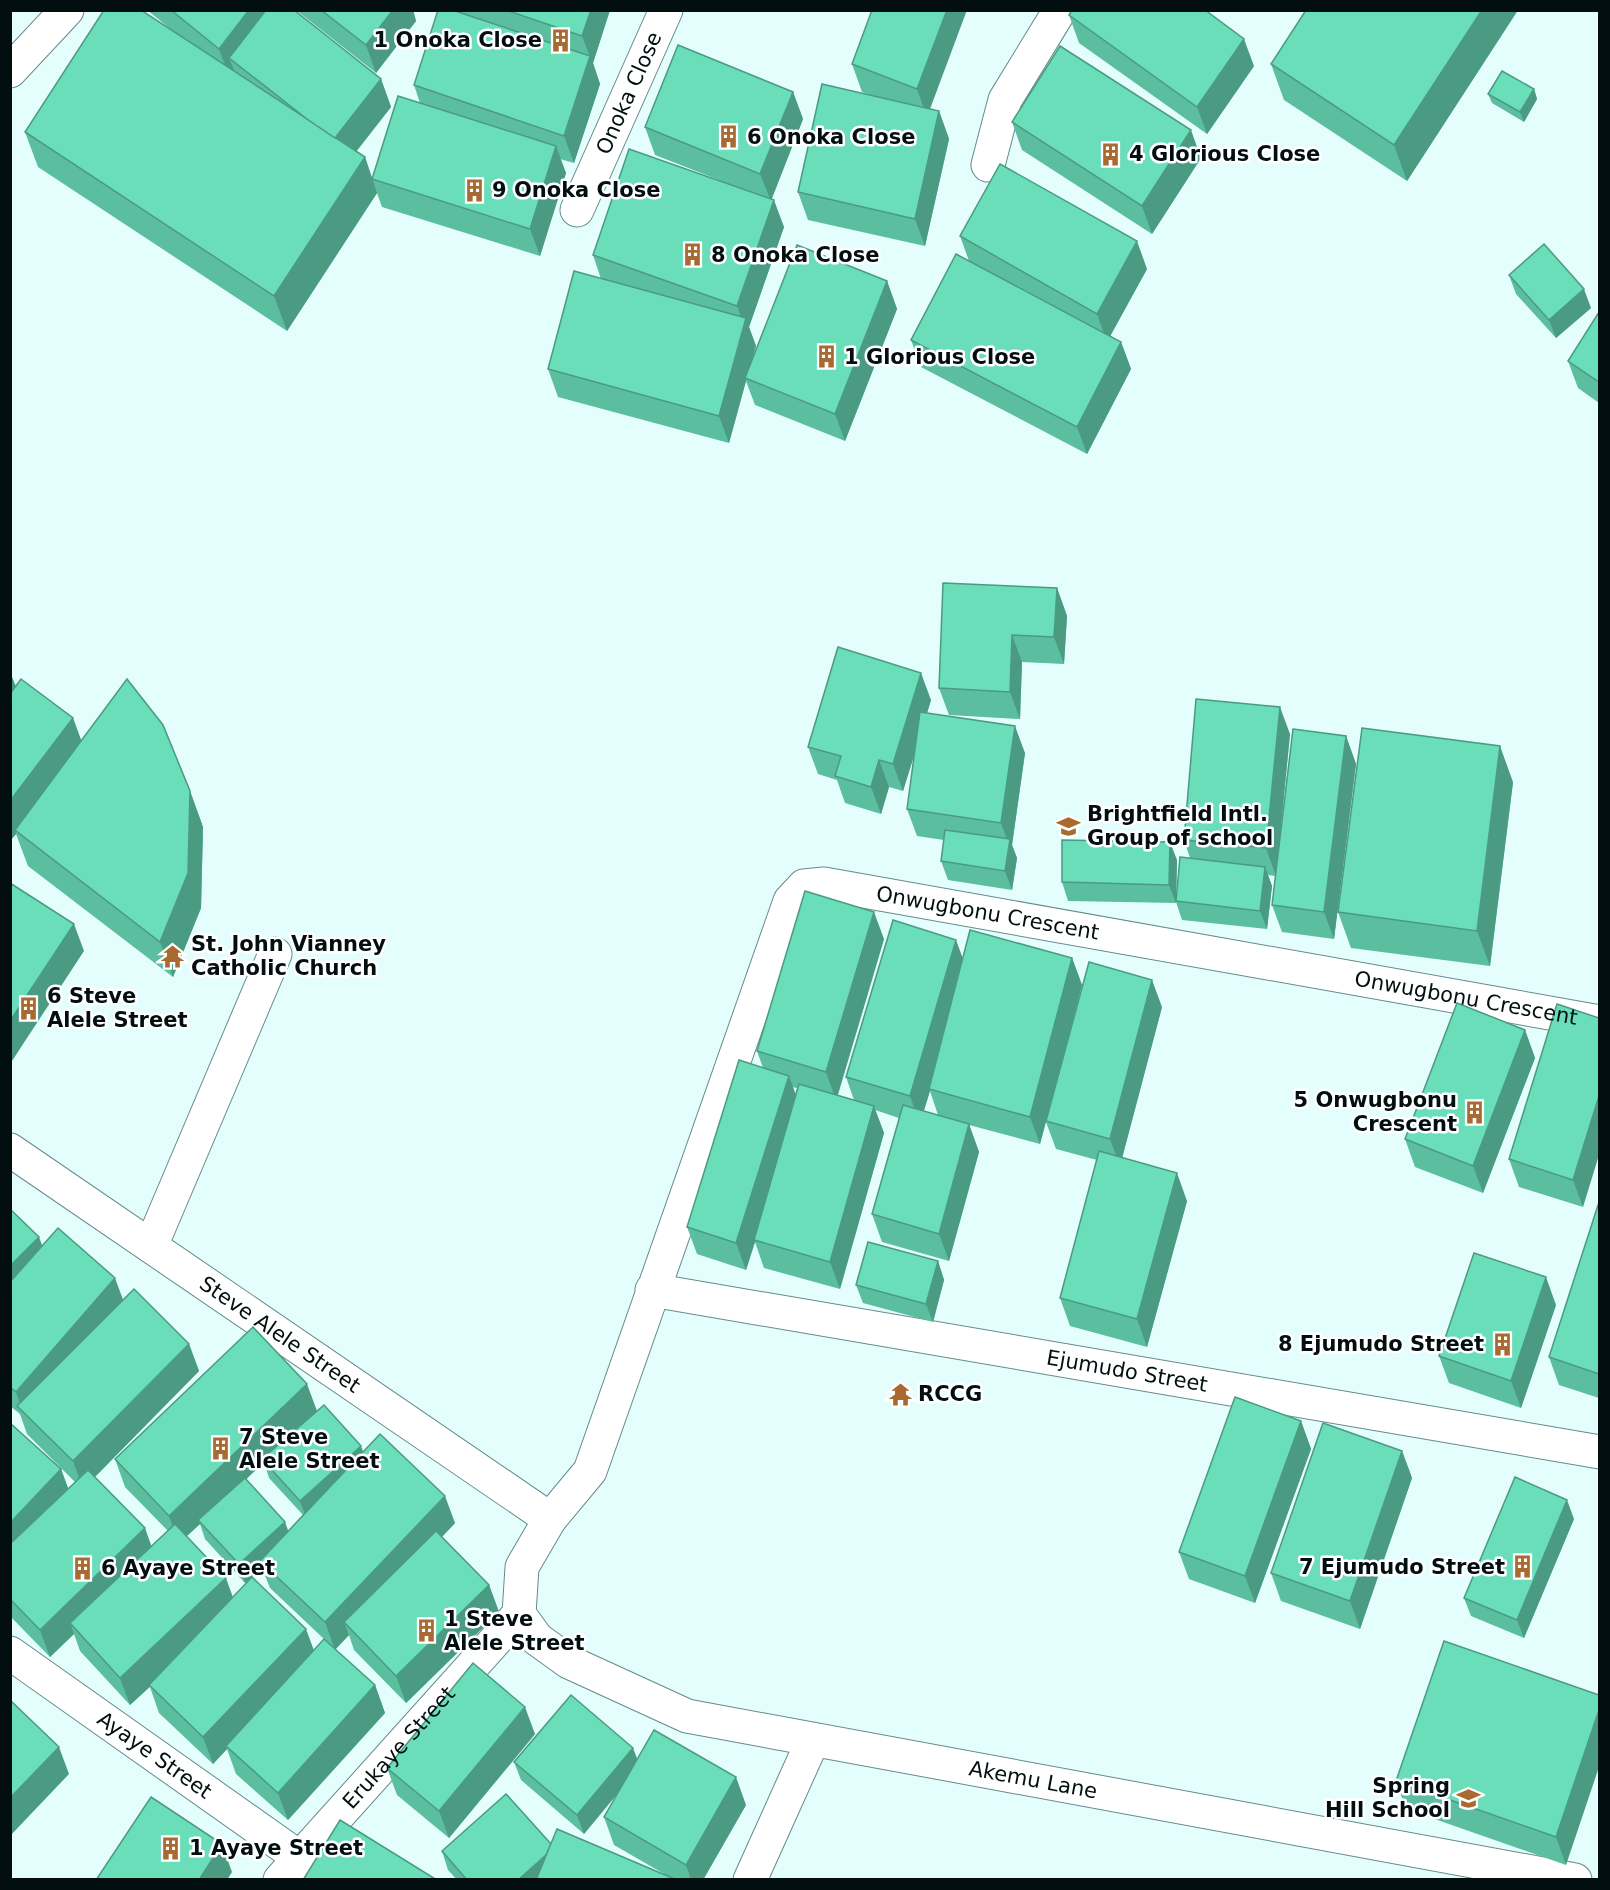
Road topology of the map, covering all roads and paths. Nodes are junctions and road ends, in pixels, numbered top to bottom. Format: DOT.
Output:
graph roads {
  1 [pos="67,10"];
  2 [pos="666,10"];
  3 [pos="1060,10"];
  4 [pos="10,71"];
  5 [pos="988,165"];
  6 [pos="577,210"];
  7 [pos="275,954"];
  8 [pos="1599,1022"];
  9 [pos="10,1150"];
  10 [pos="151,1246"];
  11 [pos="652,1290"];
  12 [pos="1599,1452"];
  13 [pos="550,1519"];
  14 [pos="519,1614"];
  15 [pos="10,1653"];
  16 [pos="813,1740"];
  17 [pos="290,1869"];
  18 [pos="750,1880"];
  19 [pos="1575,1880"];
  1 -- 4 [label="street"];
  2 -- 6 [label="street, Onoka Close"];
  3 -- 5 [label="street"];
  7 -- 10 [label="street"];
  8 -- 11 [label="street, Onwugbonu Crescent"];
  9 -- 10 [label="street, Steve Alele Street"];
  10 -- 13 [label="street, Steve Alele Street"];
  11 -- 12 [label="street, Ejumudo Street"];
  11 -- 13 [label="street, Onwugbonu Crescent"];
  13 -- 14 [label="street, Onwugbonu Crescent"];
  14 -- 16 [label="street, Akemu Lane"];
  14 -- 17 [label="street, Erukaye Street"];
  15 -- 17 [label="street, Ayaye Street"];
  16 -- 18 [label="street"];
  16 -- 19 [label="street, Akemu Lane"];
}
